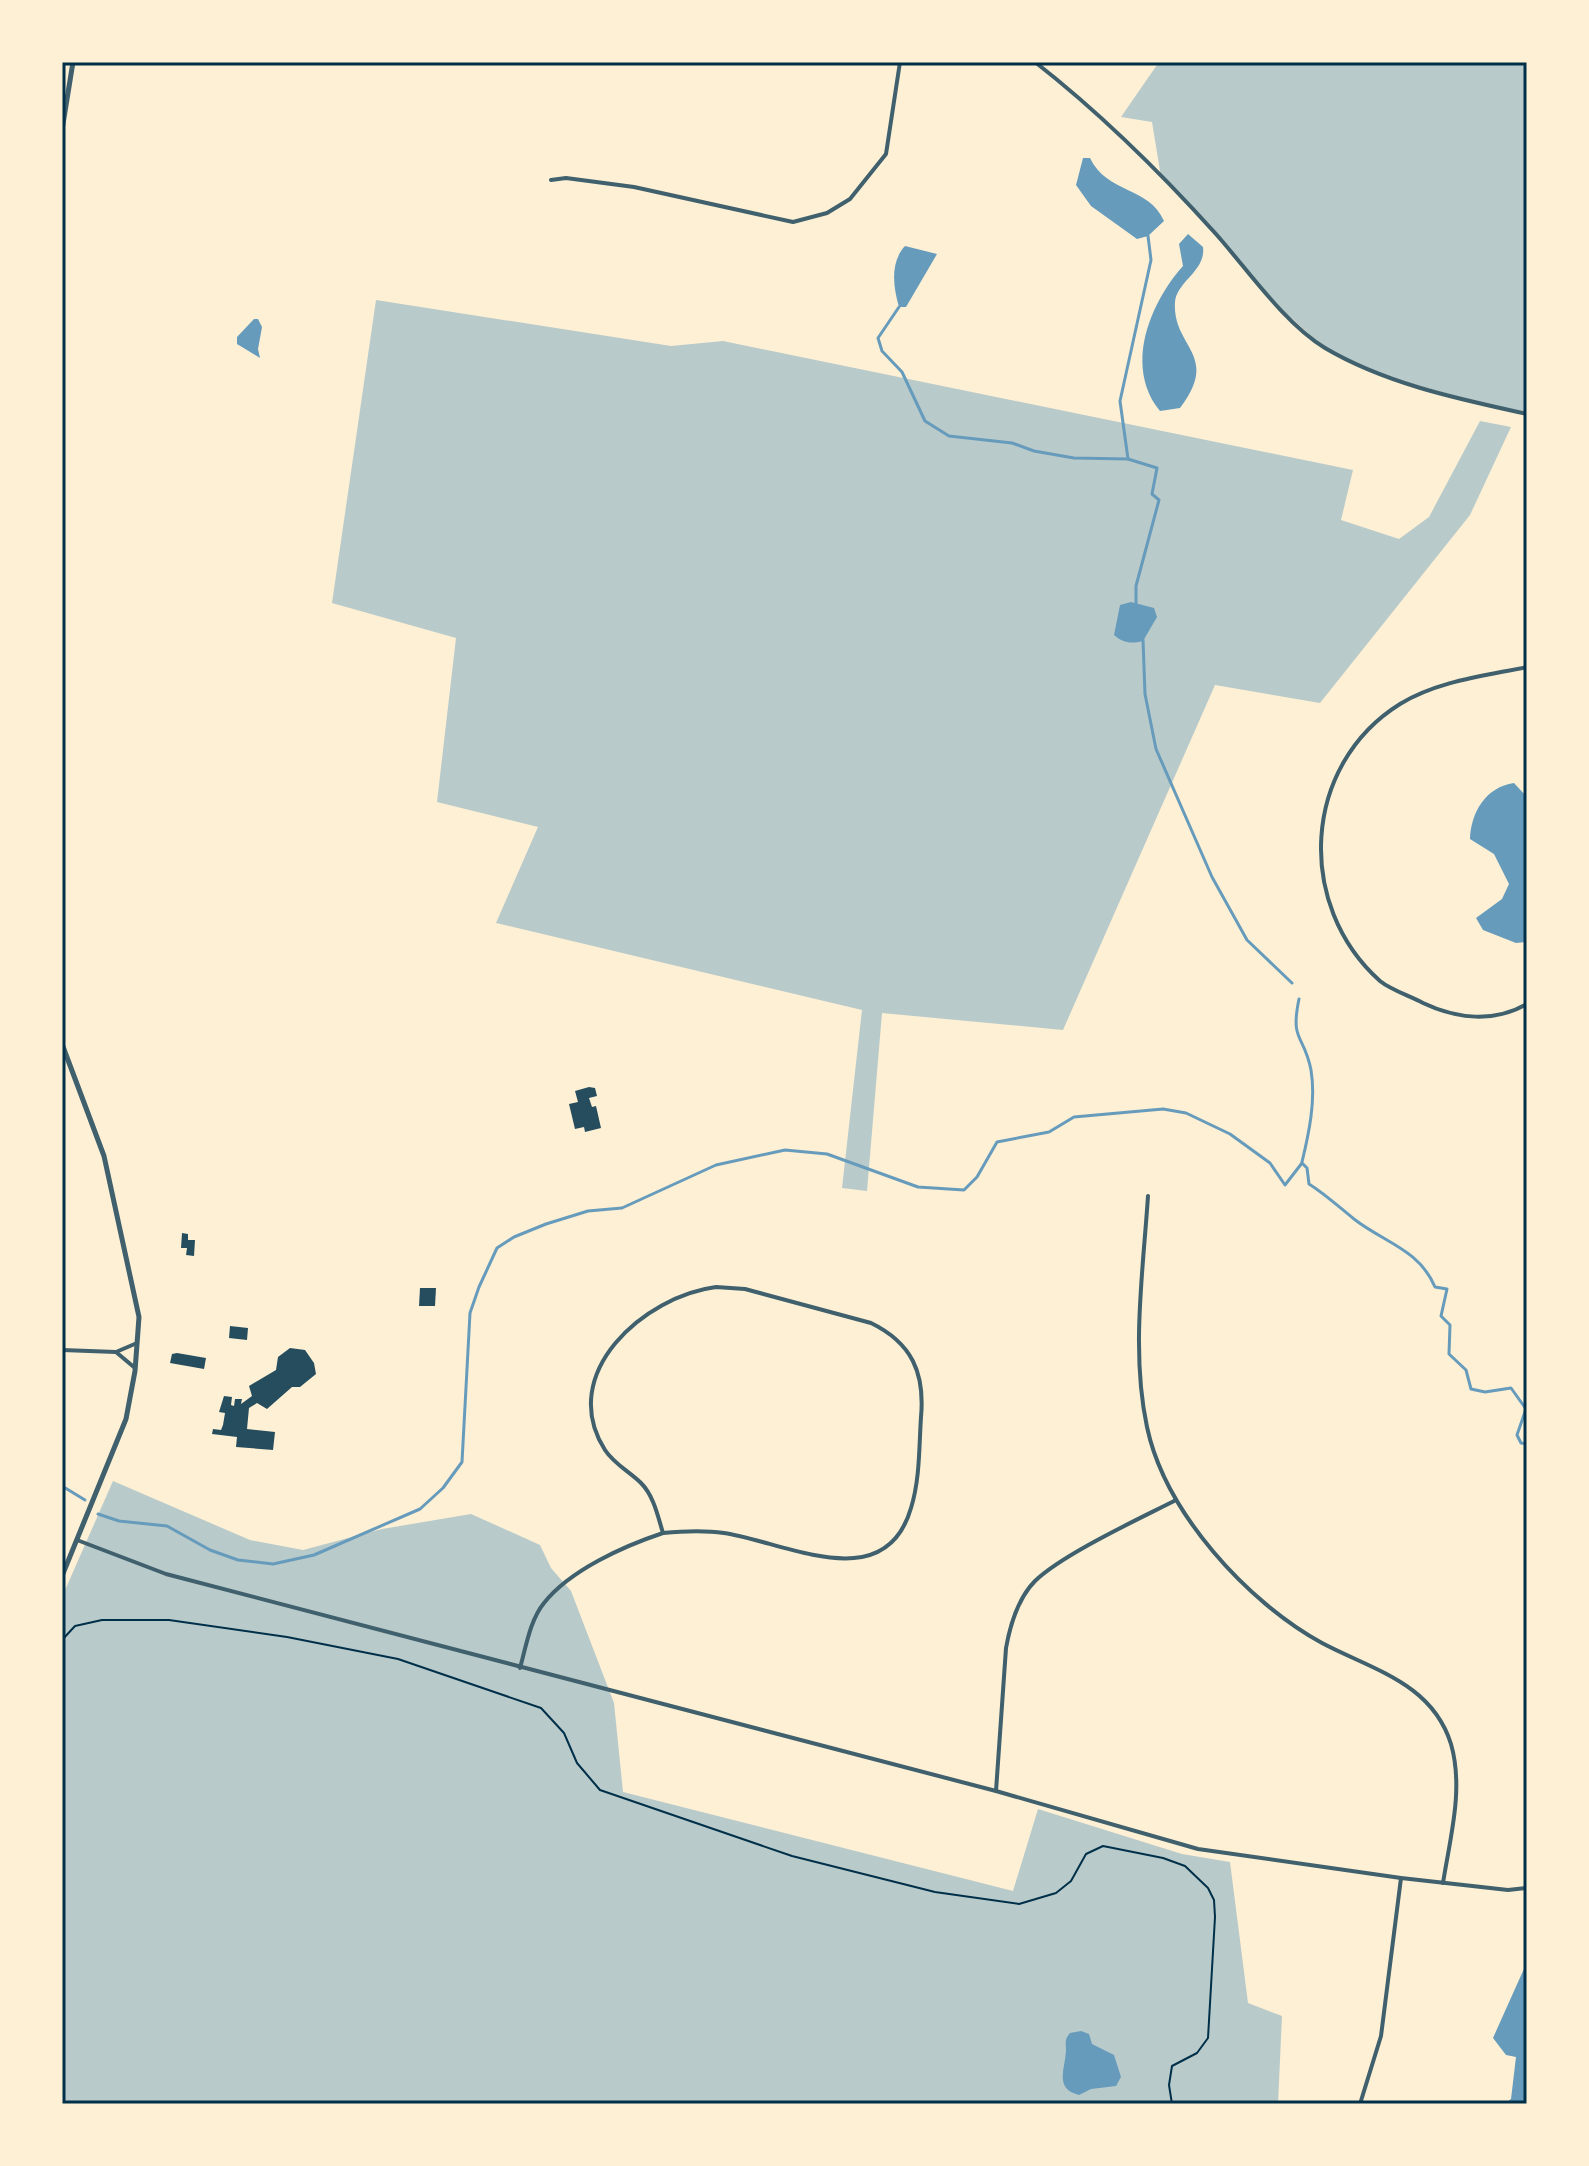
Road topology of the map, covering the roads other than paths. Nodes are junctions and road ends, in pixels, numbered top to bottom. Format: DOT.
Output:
graph roads {
  1 [pos="73,62"];
  2 [pos="900,62"];
  3 [pos="1035,62"];
  4 [pos="62,130"];
  5 [pos="551,180"];
  6 [pos="1527,414"];
  7 [pos="1527,667"];
  8 [pos="1527,1004"];
  9 [pos="62,1044"];
  10 [pos="1148,1196"];
  11 [pos="138,1343"];
  12 [pos="62,1350"];
  13 [pos="116,1352"];
  14 [pos="135,1368"];
  15 [pos="1176,1500"];
  16 [pos="663,1533"];
  17 [pos="77,1540"];
  18 [pos="62,1576"];
  19 [pos="520,1668"];
  20 [pos="996,1791"];
  21 [pos="1401,1878"];
  22 [pos="1443,1883"];
  23 [pos="1527,1888"];
  24 [pos="1360,2104"];
  1 -- 4 [label="street"];
  2 -- 5 [label="street"];
  3 -- 6 [label="street"];
  7 -- 8 [label="street"];
  9 -- 11 [label="street"];
  10 -- 15 [label="street"];
  11 -- 13 [label="street"];
  11 -- 14 [label="street"];
  12 -- 13 [label="street"];
  13 -- 14 [label="street"];
  14 -- 17 [label="street"];
  15 -- 20 [label="street"];
  15 -- 22 [label="street"];
  16 -- 16 [label="street"];
  16 -- 19 [label="street"];
  17 -- 18 [label="street"];
  17 -- 19 [label="street"];
  19 -- 20 [label="street"];
  20 -- 21 [label="street"];
  21 -- 22 [label="street"];
  21 -- 24 [label="street"];
  22 -- 23 [label="street"];
}
